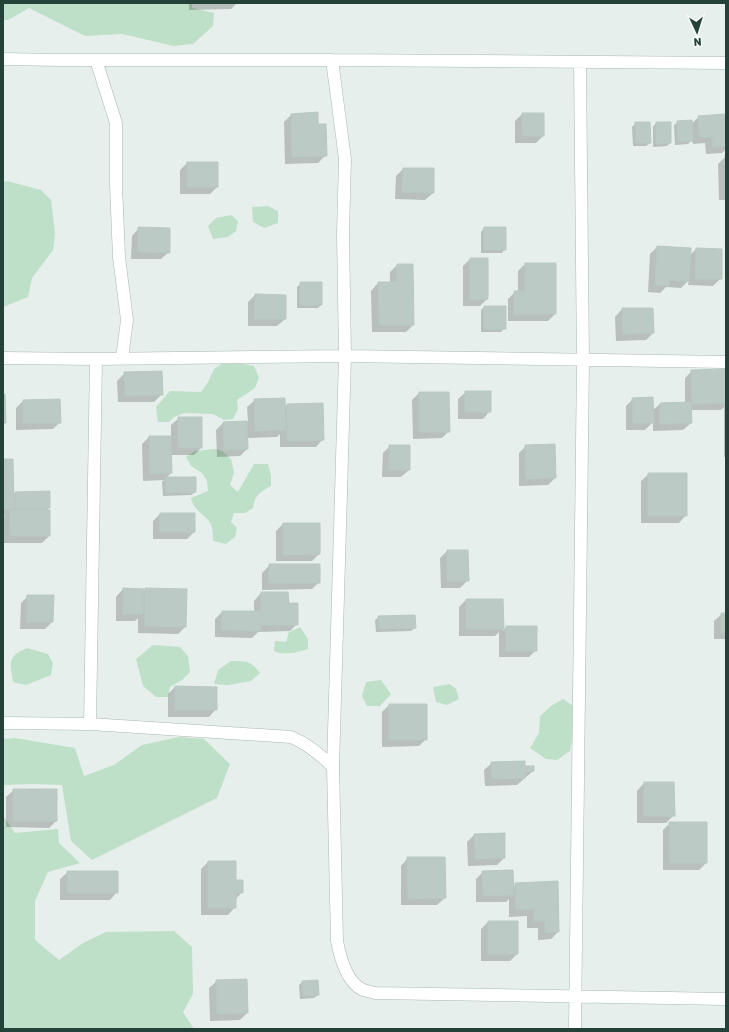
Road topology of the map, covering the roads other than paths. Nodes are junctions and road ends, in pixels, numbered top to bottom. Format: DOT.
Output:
graph roads {
  1 [pos="3,59"];
  2 [pos="96,60"];
  3 [pos="332,60"];
  4 [pos="580,62"];
  5 [pos="726,63"];
  6 [pos="345,356"];
  7 [pos="3,358"];
  8 [pos="122,358"];
  9 [pos="96,359"];
  10 [pos="583,361"];
  11 [pos="726,362"];
  12 [pos="3,723"];
  13 [pos="90,724"];
  14 [pos="333,767"];
  15 [pos="575,996"];
  16 [pos="726,999"];
  17 [pos="575,1029"];
  1 -- 2 [label="street"];
  2 -- 3 [label="street"];
  2 -- 8 [label="street"];
  3 -- 4 [label="street"];
  3 -- 6 [label="street"];
  4 -- 5 [label="street"];
  4 -- 10 [label="street"];
  6 -- 8 [label="street"];
  6 -- 10 [label="street"];
  6 -- 14 [label="street"];
  7 -- 9 [label="street"];
  8 -- 9 [label="street"];
  9 -- 13 [label="street"];
  10 -- 11 [label="street"];
  10 -- 15 [label="street"];
  12 -- 13 [label="street"];
  13 -- 14 [label="street"];
  14 -- 15 [label="street"];
  15 -- 16 [label="street"];
  15 -- 17 [label="street"];
}
